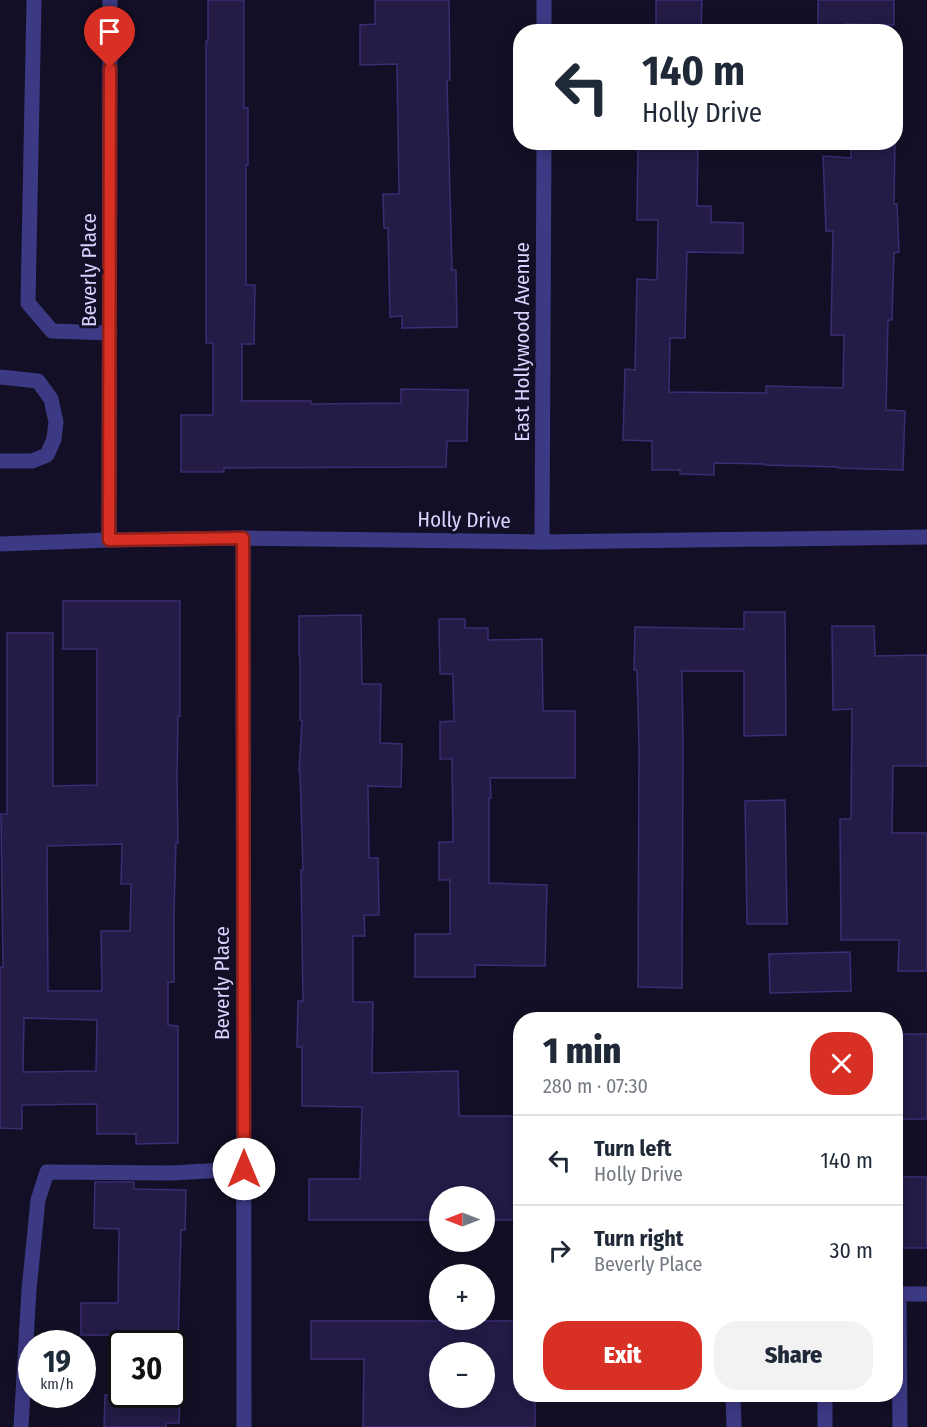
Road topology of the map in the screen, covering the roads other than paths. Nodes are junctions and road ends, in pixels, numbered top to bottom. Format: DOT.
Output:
graph roads {
  1 [pos="34,0"];
  2 [pos="110,0"];
  3 [pos="544,0"];
  4 [pos="544,24"];
  5 [pos="544,150"];
  6 [pos="110,333"];
  7 [pos="0,377"];
  8 [pos="0,461"];
  9 [pos="927,537"];
  10 [pos="243,538"];
  11 [pos="109,540"];
  12 [pos="542,542"];
  13 [pos="0,544"];
  14 [pos="244,1169"];
  15 [pos="903,1294"];
  16 [pos="927,1294"];
  17 [pos="733,1402"];
  18 [pos="825,1402"];
  19 [pos="900,1402"];
  20 [pos="21,1427"];
  21 [pos="244,1427"];
  22 [pos="734,1427"];
  23 [pos="825,1427"];
  24 [pos="900,1427"];
  1 -- 6 [label="street"];
  2 -- 6 [label="street, Beverly Place"];
  3 -- 4 [label="street"];
  5 -- 12 [label="street, East Hollywood Avenue"];
  6 -- 11 [label="street, Beverly Place"];
  7 -- 8 [label="street"];
  9 -- 12 [label="street, Holly Drive"];
  10 -- 11 [label="street, Holly Drive"];
  10 -- 12 [label="street, Holly Drive"];
  10 -- 14 [label="street, Beverly Place"];
  11 -- 13 [label="street, Holly Drive"];
  14 -- 20 [label="street"];
  14 -- 21 [label="street, Beverly Place"];
  15 -- 16 [label="street"];
  17 -- 22 [label="street"];
  18 -- 23 [label="street"];
  19 -- 24 [label="street"];
}
